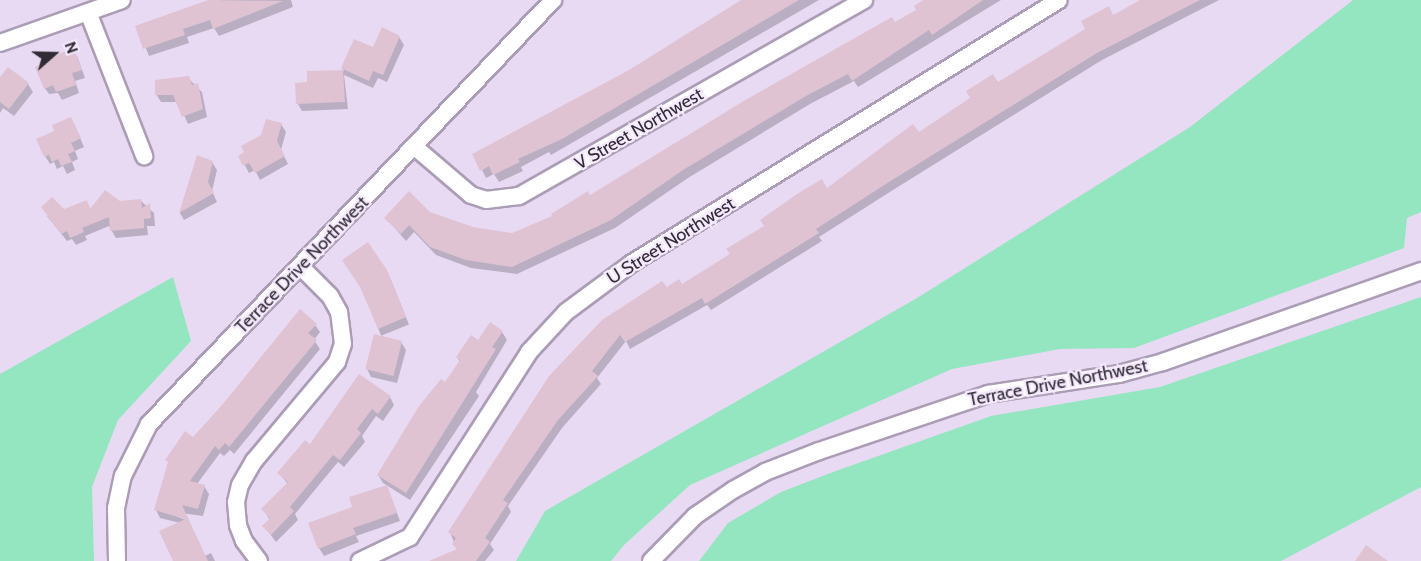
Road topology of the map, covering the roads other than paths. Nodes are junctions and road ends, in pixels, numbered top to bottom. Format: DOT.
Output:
graph roads {
  1 [pos="122,0"];
  2 [pos="553,0"];
  3 [pos="864,0"];
  4 [pos="1059,0"];
  5 [pos="88,12"];
  6 [pos="0,44"];
  7 [pos="416,148"];
  8 [pos="144,156"];
  9 [pos="301,267"];
  10 [pos="1421,271"];
  11 [pos="117,561"];
  12 [pos="259,561"];
  13 [pos="360,561"];
  14 [pos="651,561"];
  1 -- 5 [label="street"];
  2 -- 7 [label="street, Terrace Drive Northwest"];
  3 -- 7 [label="street, V Street Northwest"];
  4 -- 13 [label="street, U Street Northwest"];
  5 -- 6 [label="street"];
  5 -- 8 [label="street"];
  7 -- 9 [label="street, Terrace Drive Northwest"];
  9 -- 11 [label="street, Terrace Drive Northwest"];
  9 -- 12 [label="street"];
  10 -- 14 [label="street, Terrace Drive Northwest"];
}
